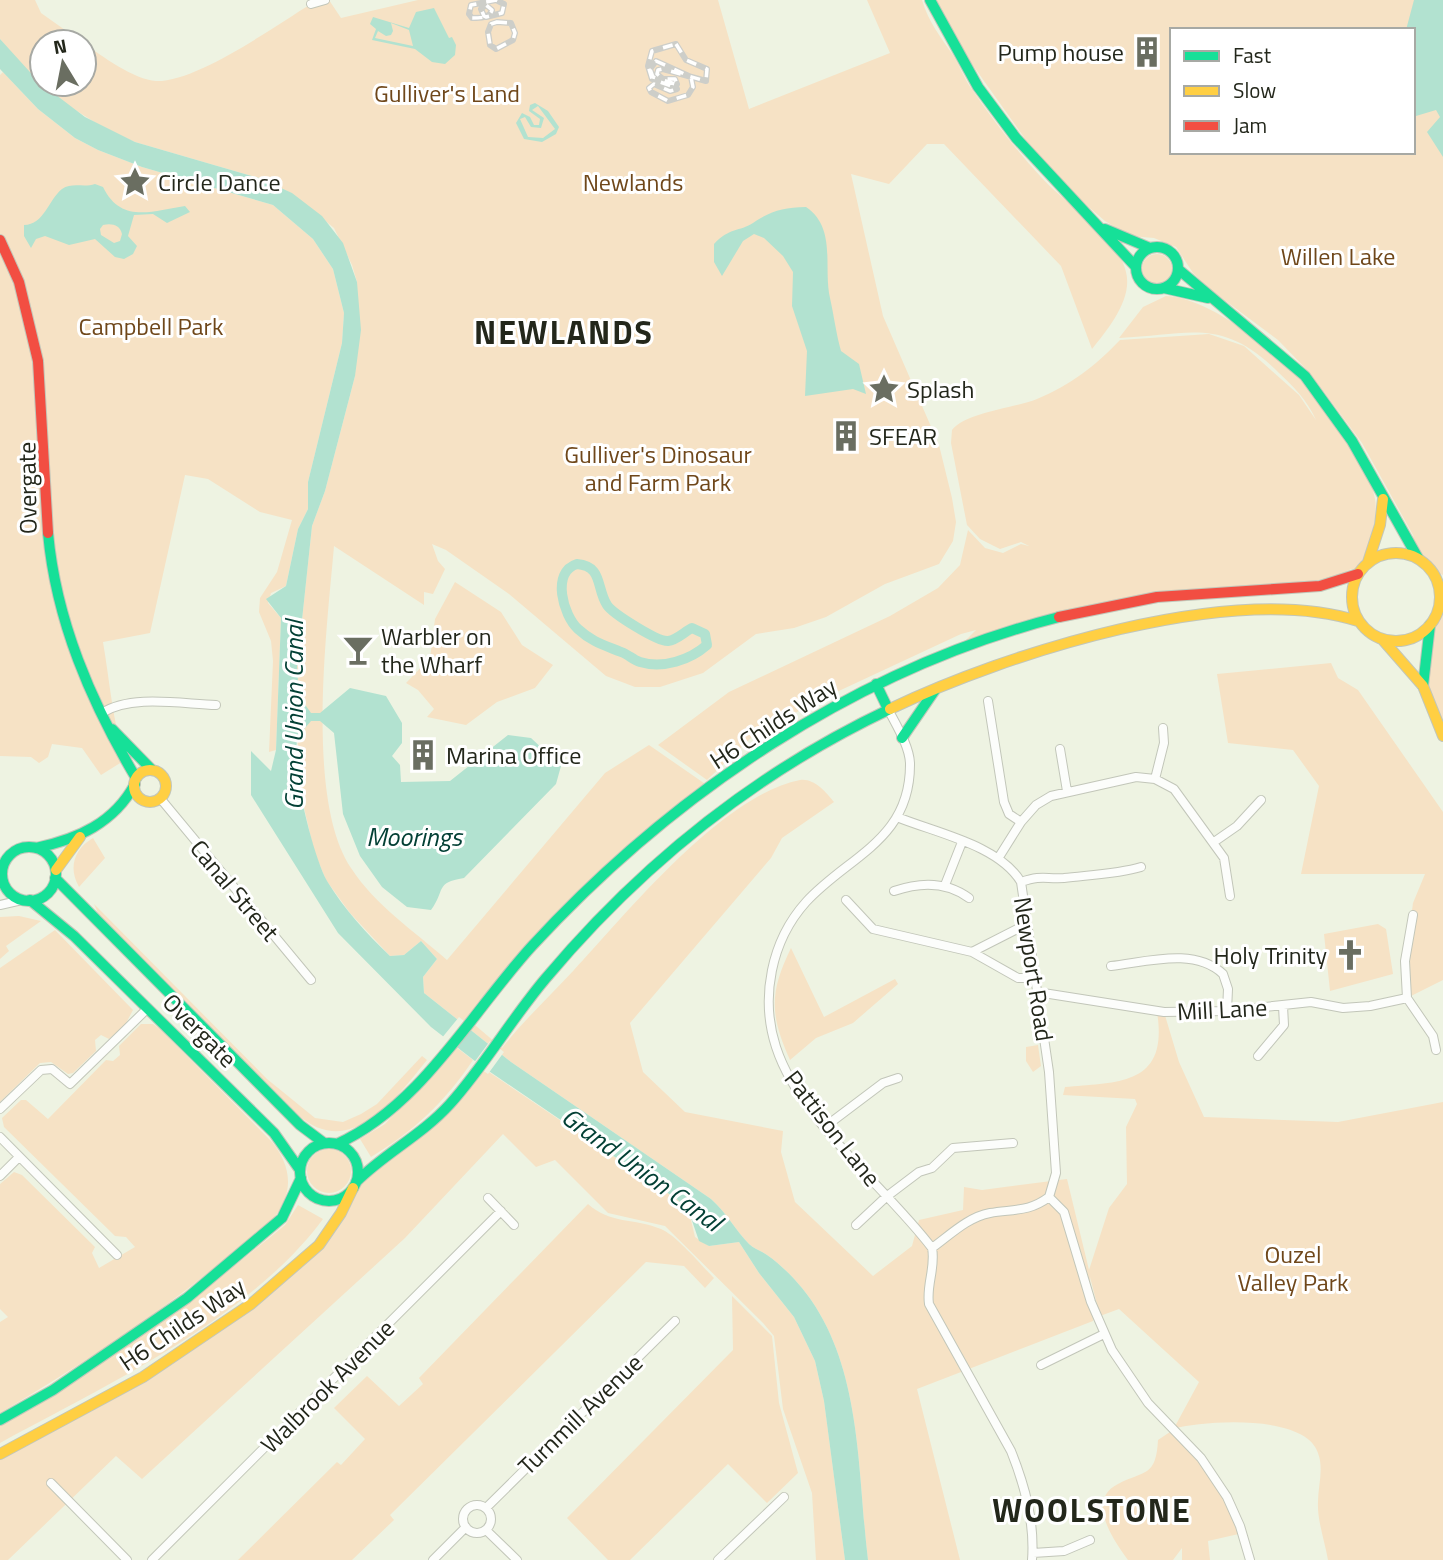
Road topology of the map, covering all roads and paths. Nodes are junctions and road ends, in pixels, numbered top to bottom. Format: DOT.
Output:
graph roads {
  1 [pos="325,0"];
  2 [pos="930,0"];
  3 [pos="311,4"];
  4 [pos="1102,228"];
  5 [pos="0,240"];
  6 [pos="1150,248"];
  7 [pos="1136,267"];
  8 [pos="1178,269"];
  9 [pos="1164,288"];
  10 [pos="1208,298"];
  11 [pos="1383,499"];
  12 [pos="1418,558"];
  13 [pos="1364,567"];
  14 [pos="1437,573"];
  15 [pos="1440,614"];
  16 [pos="1361,624"];
  17 [pos="1430,625"];
  18 [pos="1381,638"];
  19 [pos="876,684"];
  20 [pos="1423,686"];
  21 [pos="937,688"];
  22 [pos="988,701"];
  23 [pos="216,705"];
  24 [pos="888,709"];
  25 [pos="102,713"];
  26 [pos="1163,728"];
  27 [pos="112,729"];
  28 [pos="1443,736"];
  29 [pos="902,738"];
  30 [pos="1060,749"];
  31 [pos="152,770"];
  32 [pos="1155,779"];
  33 [pos="135,781"];
  34 [pos="1067,791"];
  35 [pos="155,800"];
  36 [pos="1261,800"];
  37 [pos="120,809"];
  38 [pos="897,817"];
  39 [pos="1021,822"];
  40 [pos="80,837"];
  41 [pos="962,842"];
  42 [pos="1214,842"];
  43 [pos="36,848"];
  44 [pos="999,858"];
  45 [pos="1141,867"];
  46 [pos="55,874"];
  47 [pos="1,876"];
  48 [pos="1021,882"];
  49 [pos="945,885"];
  50 [pos="894,891"];
  51 [pos="1230,896"];
  52 [pos="969,898"];
  53 [pos="26,900"];
  54 [pos="846,900"];
  55 [pos="0,905"];
  56 [pos="1413,915"];
  57 [pos="1027,924"];
  58 [pos="972,952"];
  59 [pos="1111,966"];
  60 [pos="1035,978"];
  61 [pos="310,980"];
  62 [pos="1037,992"];
  63 [pos="1406,998"];
  64 [pos="1283,1006"];
  65 [pos="148,1007"];
  66 [pos="1227,1012"];
  67 [pos="1436,1050"];
  68 [pos="1258,1056"];
  69 [pos="898,1078"];
  70 [pos="0,1109"];
  71 [pos="826,1126"];
  72 [pos="0,1137"];
  73 [pos="324,1143"];
  74 [pos="1013,1143"];
  75 [pos="337,1144"];
  76 [pos="19,1157"];
  77 [pos="300,1174"];
  78 [pos="0,1176"];
  79 [pos="354,1185"];
  80 [pos="886,1197"];
  81 [pos="1049,1197"];
  82 [pos="488,1198"];
  83 [pos="501,1211"];
  84 [pos="514,1225"];
  85 [pos="856,1225"];
  86 [pos="932,1248"];
  87 [pos="117,1255"];
  88 [pos="675,1321"];
  89 [pos="1104,1334"];
  90 [pos="1041,1365"];
  91 [pos="0,1420"];
  92 [pos="0,1454"];
  93 [pos="51,1483"];
  94 [pos="784,1497"];
  95 [pos="486,1508"];
  96 [pos="466,1527"];
  97 [pos="486,1530"];
  98 [pos="1090,1540"];
  99 [pos="1032,1556"];
  100 [pos="127,1560"];
  101 [pos="152,1560"];
  102 [pos="433,1560"];
  103 [pos="517,1560"];
  104 [pos="718,1560"];
  105 [pos="1250,1560"];
  1 -- 3 [label="street"];
  2 -- 4 [label="street"];
  4 -- 6 [label="street"];
  4 -- 7 [label="street"];
  5 -- 25 [label="street, Overgate"];
  6 -- 7 [label="street"];
  6 -- 8 [label="street"];
  7 -- 9 [label="street"];
  8 -- 9 [label="street"];
  8 -- 10 [label="street"];
  9 -- 10 [label="street"];
  10 -- 11 [label="street"];
  11 -- 12 [label="street"];
  11 -- 13 [label="street"];
  12 -- 13 [label="street"];
  12 -- 14 [label="street"];
  13 -- 16 [label="street"];
  13 -- 19 [label="street, H6 Childs Way"];
  14 -- 15 [label="street"];
  15 -- 17 [label="street"];
  16 -- 18 [label="street"];
  16 -- 21 [label="street, H6 Childs Way"];
  17 -- 18 [label="street"];
  17 -- 20 [label="street"];
  18 -- 20 [label="street"];
  19 -- 24 [label="street"];
  19 -- 75 [label="street, H6 Childs Way"];
  20 -- 28 [label="street"];
  21 -- 24 [label="street, H6 Childs Way"];
  21 -- 29 [label="street"];
  22 -- 39 [label="street"];
  23 -- 25 [label="street"];
  24 -- 29 [label="street, Pattison Lane"];
  24 -- 79 [label="street, H6 Childs Way"];
  25 -- 27 [label="street, Overgate"];
  26 -- 32 [label="street"];
  27 -- 31 [label="street, Overgate"];
  27 -- 33 [label="street, Overgate"];
  29 -- 38 [label="street, Pattison Lane"];
  30 -- 34 [label="street"];
  31 -- 33 [label="street"];
  31 -- 35 [label="street"];
  32 -- 34 [label="street"];
  32 -- 42 [label="street"];
  33 -- 35 [label="street"];
  33 -- 37 [label="street"];
  34 -- 39 [label="street"];
  35 -- 37 [label="street"];
  35 -- 61 [label="street, Canal Street"];
  36 -- 42 [label="street"];
  37 -- 40 [label="street"];
  38 -- 41 [label="street, Newport Road"];
  38 -- 71 [label="street, Pattison Lane"];
  39 -- 44 [label="street"];
  40 -- 43 [label="street"];
  40 -- 46 [label="street"];
  41 -- 44 [label="street, Newport Road"];
  41 -- 49 [label="street"];
  42 -- 51 [label="street"];
  43 -- 46 [label="street"];
  43 -- 47 [label="street"];
  44 -- 48 [label="street, Newport Road"];
  45 -- 48 [label="street"];
  46 -- 53 [label="street"];
  46 -- 73 [label="street, Overgate"];
  47 -- 53 [label="street"];
  48 -- 57 [label="street, Newport Road"];
  49 -- 50 [label="street"];
  49 -- 52 [label="street"];
  53 -- 55 [label="street"];
  53 -- 65 [label="street, Overgate"];
  54 -- 58 [label="street"];
  56 -- 63 [label="street"];
  57 -- 58 [label="street"];
  57 -- 60 [label="street, Newport Road"];
  58 -- 60 [label="street"];
  59 -- 66 [label="street"];
  60 -- 62 [label="street, Newport Road"];
  62 -- 66 [label="street, Mill Lane"];
  62 -- 81 [label="street, Newport Road"];
  63 -- 64 [label="street, Mill Lane"];
  63 -- 67 [label="street"];
  64 -- 66 [label="street, Mill Lane"];
  64 -- 68 [label="street"];
  65 -- 70 [label="street"];
  65 -- 77 [label="street, Overgate"];
  69 -- 71 [label="street"];
  71 -- 80 [label="street, Pattison Lane"];
  72 -- 76 [label="street"];
  73 -- 75 [label="street"];
  73 -- 77 [label="street"];
  74 -- 80 [label="street"];
  75 -- 79 [label="street"];
  76 -- 78 [label="street"];
  76 -- 87 [label="street"];
  77 -- 79 [label="street"];
  77 -- 91 [label="street, H6 Childs Way"];
  79 -- 92 [label="street, H6 Childs Way"];
  80 -- 85 [label="street"];
  80 -- 86 [label="street, Pattison Lane"];
  81 -- 86 [label="street"];
  81 -- 89 [label="street"];
  82 -- 83 [label="street"];
  83 -- 84 [label="street"];
  83 -- 101 [label="street, Walbrook Avenue"];
  86 -- 99 [label="street"];
  88 -- 95 [label="street, Turnmill Avenue"];
  89 -- 90 [label="street"];
  89 -- 105 [label="street"];
  93 -- 100 [label="street"];
  94 -- 104 [label="street"];
  95 -- 96 [label="street"];
  95 -- 97 [label="street"];
  96 -- 97 [label="street"];
  96 -- 102 [label="street"];
  97 -- 103 [label="street"];
  98 -- 99 [label="street"];
}
